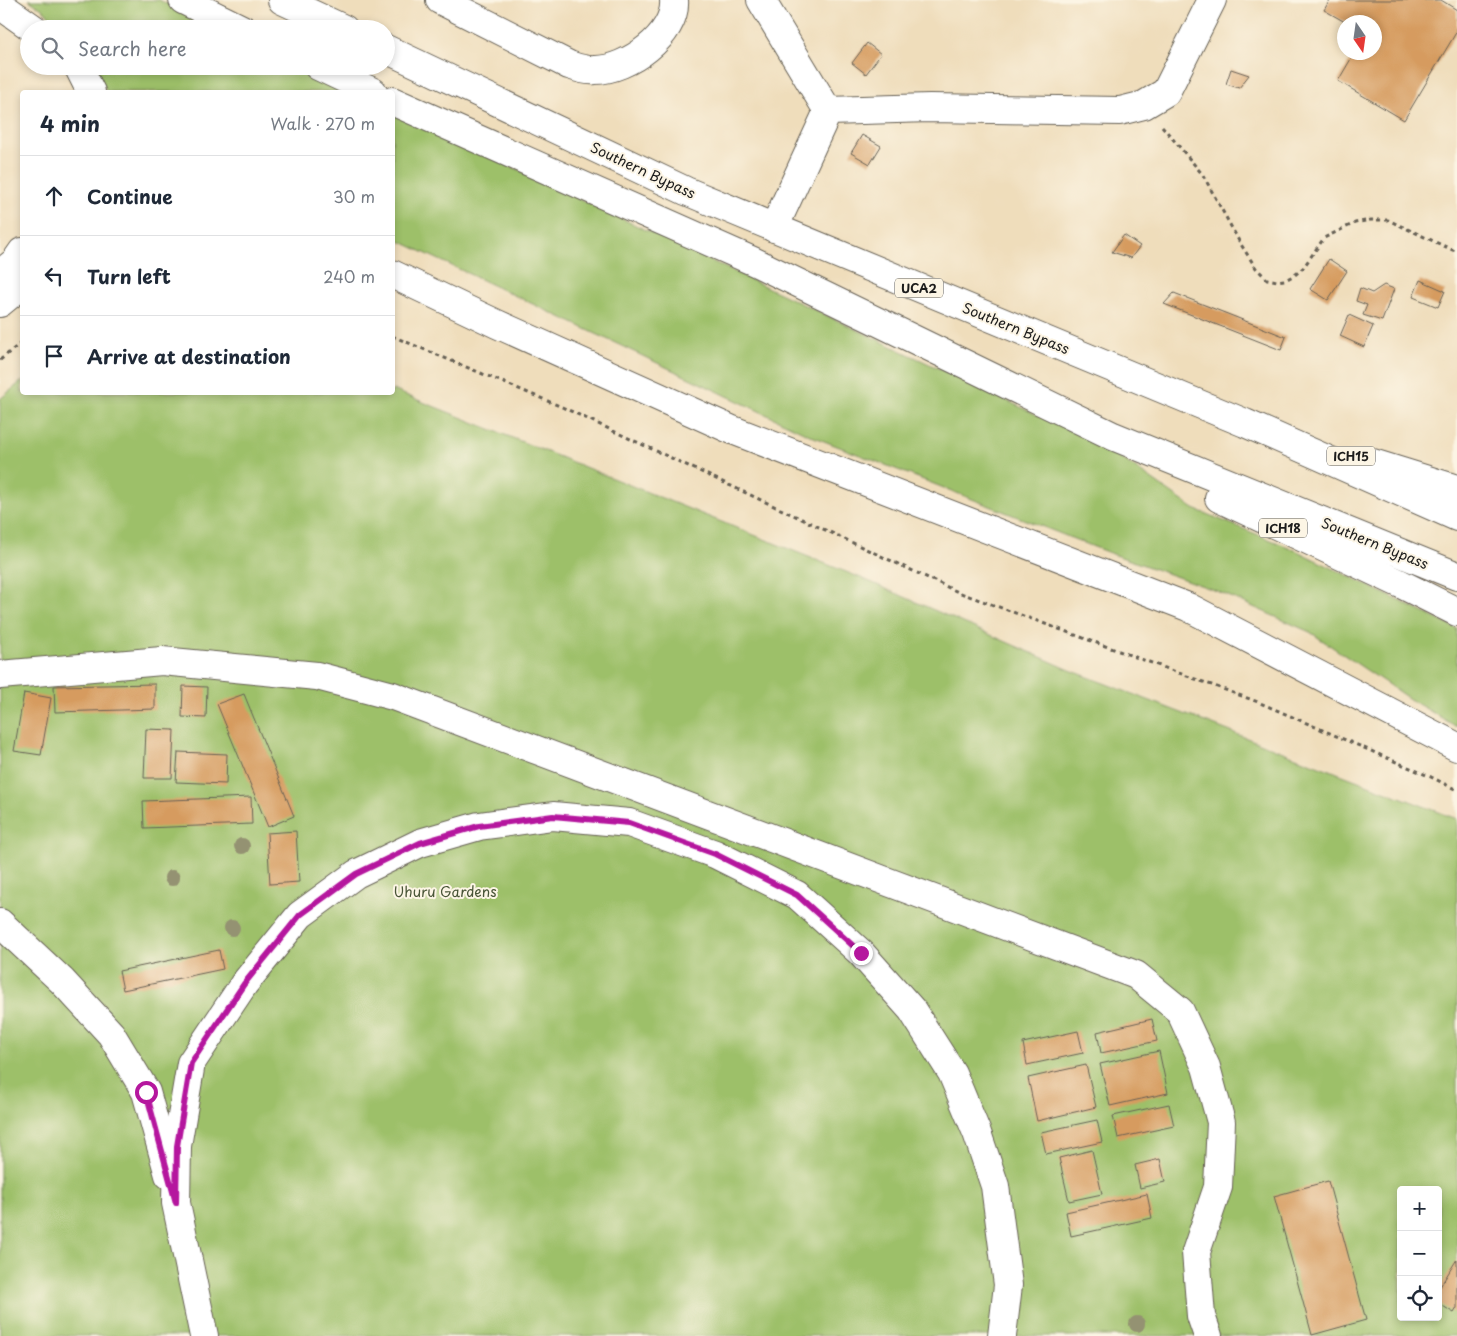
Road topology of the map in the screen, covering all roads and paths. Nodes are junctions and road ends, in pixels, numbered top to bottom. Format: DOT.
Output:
graph roads {
  1 [pos="183,0"];
  2 [pos="282,0"];
  3 [pos="440,0"];
  4 [pos="674,0"];
  5 [pos="761,0"];
  6 [pos="1212,0"];
  7 [pos="0,5"];
  8 [pos="21,20"];
  9 [pos="224,20"];
  10 [pos="325,20"];
  11 [pos="395,53"];
  12 [pos="82,75"];
  13 [pos="337,75"];
  14 [pos="90,90"];
  15 [pos="369,90"];
  16 [pos="395,102"];
  17 [pos="1144,105"];
  18 [pos="828,111"];
  19 [pos="774,228"];
  20 [pos="1457,252"];
  21 [pos="15,268"];
  22 [pos="395,275"];
  23 [pos="0,303"];
  24 [pos="395,337"];
  25 [pos="20,344"];
  26 [pos="0,360"];
  27 [pos="1245,423"];
  28 [pos="1113,436"];
  29 [pos="1457,489"];
  30 [pos="1457,517"];
  31 [pos="1457,576"];
  32 [pos="1457,612"];
  33 [pos="0,675"];
  34 [pos="1457,747"];
  35 [pos="1457,790"];
  36 [pos="0,923"];
  37 [pos="176,1203"];
  38 [pos="204,1336"];
  39 [pos="1002,1336"];
  40 [pos="1208,1336"];
  1 -- 9 [label="main road"];
  2 -- 10 [label="main road"];
  3 -- 4 [label="main road"];
  5 -- 18 [label="main road"];
  6 -- 17 [label="main road"];
  7 -- 8 [label="main road"];
  11 -- 19 [label="main road, Southern Bypass / UCA2"];
  12 -- 14 [label="main road"];
  13 -- 15 [label="main road"];
  16 -- 28 [label="main road, Southern Bypass"];
  17 -- 18 [label="main road"];
  17 -- 20 [label="path"];
  18 -- 19 [label="main road"];
  19 -- 27 [label="main road, Southern Bypass / UCA2"];
  21 -- 23 [label="main road"];
  22 -- 34 [label="main road"];
  24 -- 35 [label="path"];
  25 -- 26 [label="path"];
  27 -- 29 [label="main road, ICH15"];
  27 -- 30 [label="main road, Southern Bypass / UCA2"];
  28 -- 31 [label="main road, Southern Bypass"];
  28 -- 32 [label="main road, ICH18"];
  33 -- 40 [label="main road"];
  36 -- 37 [label="main road"];
  37 -- 38 [label="main road"];
  37 -- 39 [label="main road"];
}
